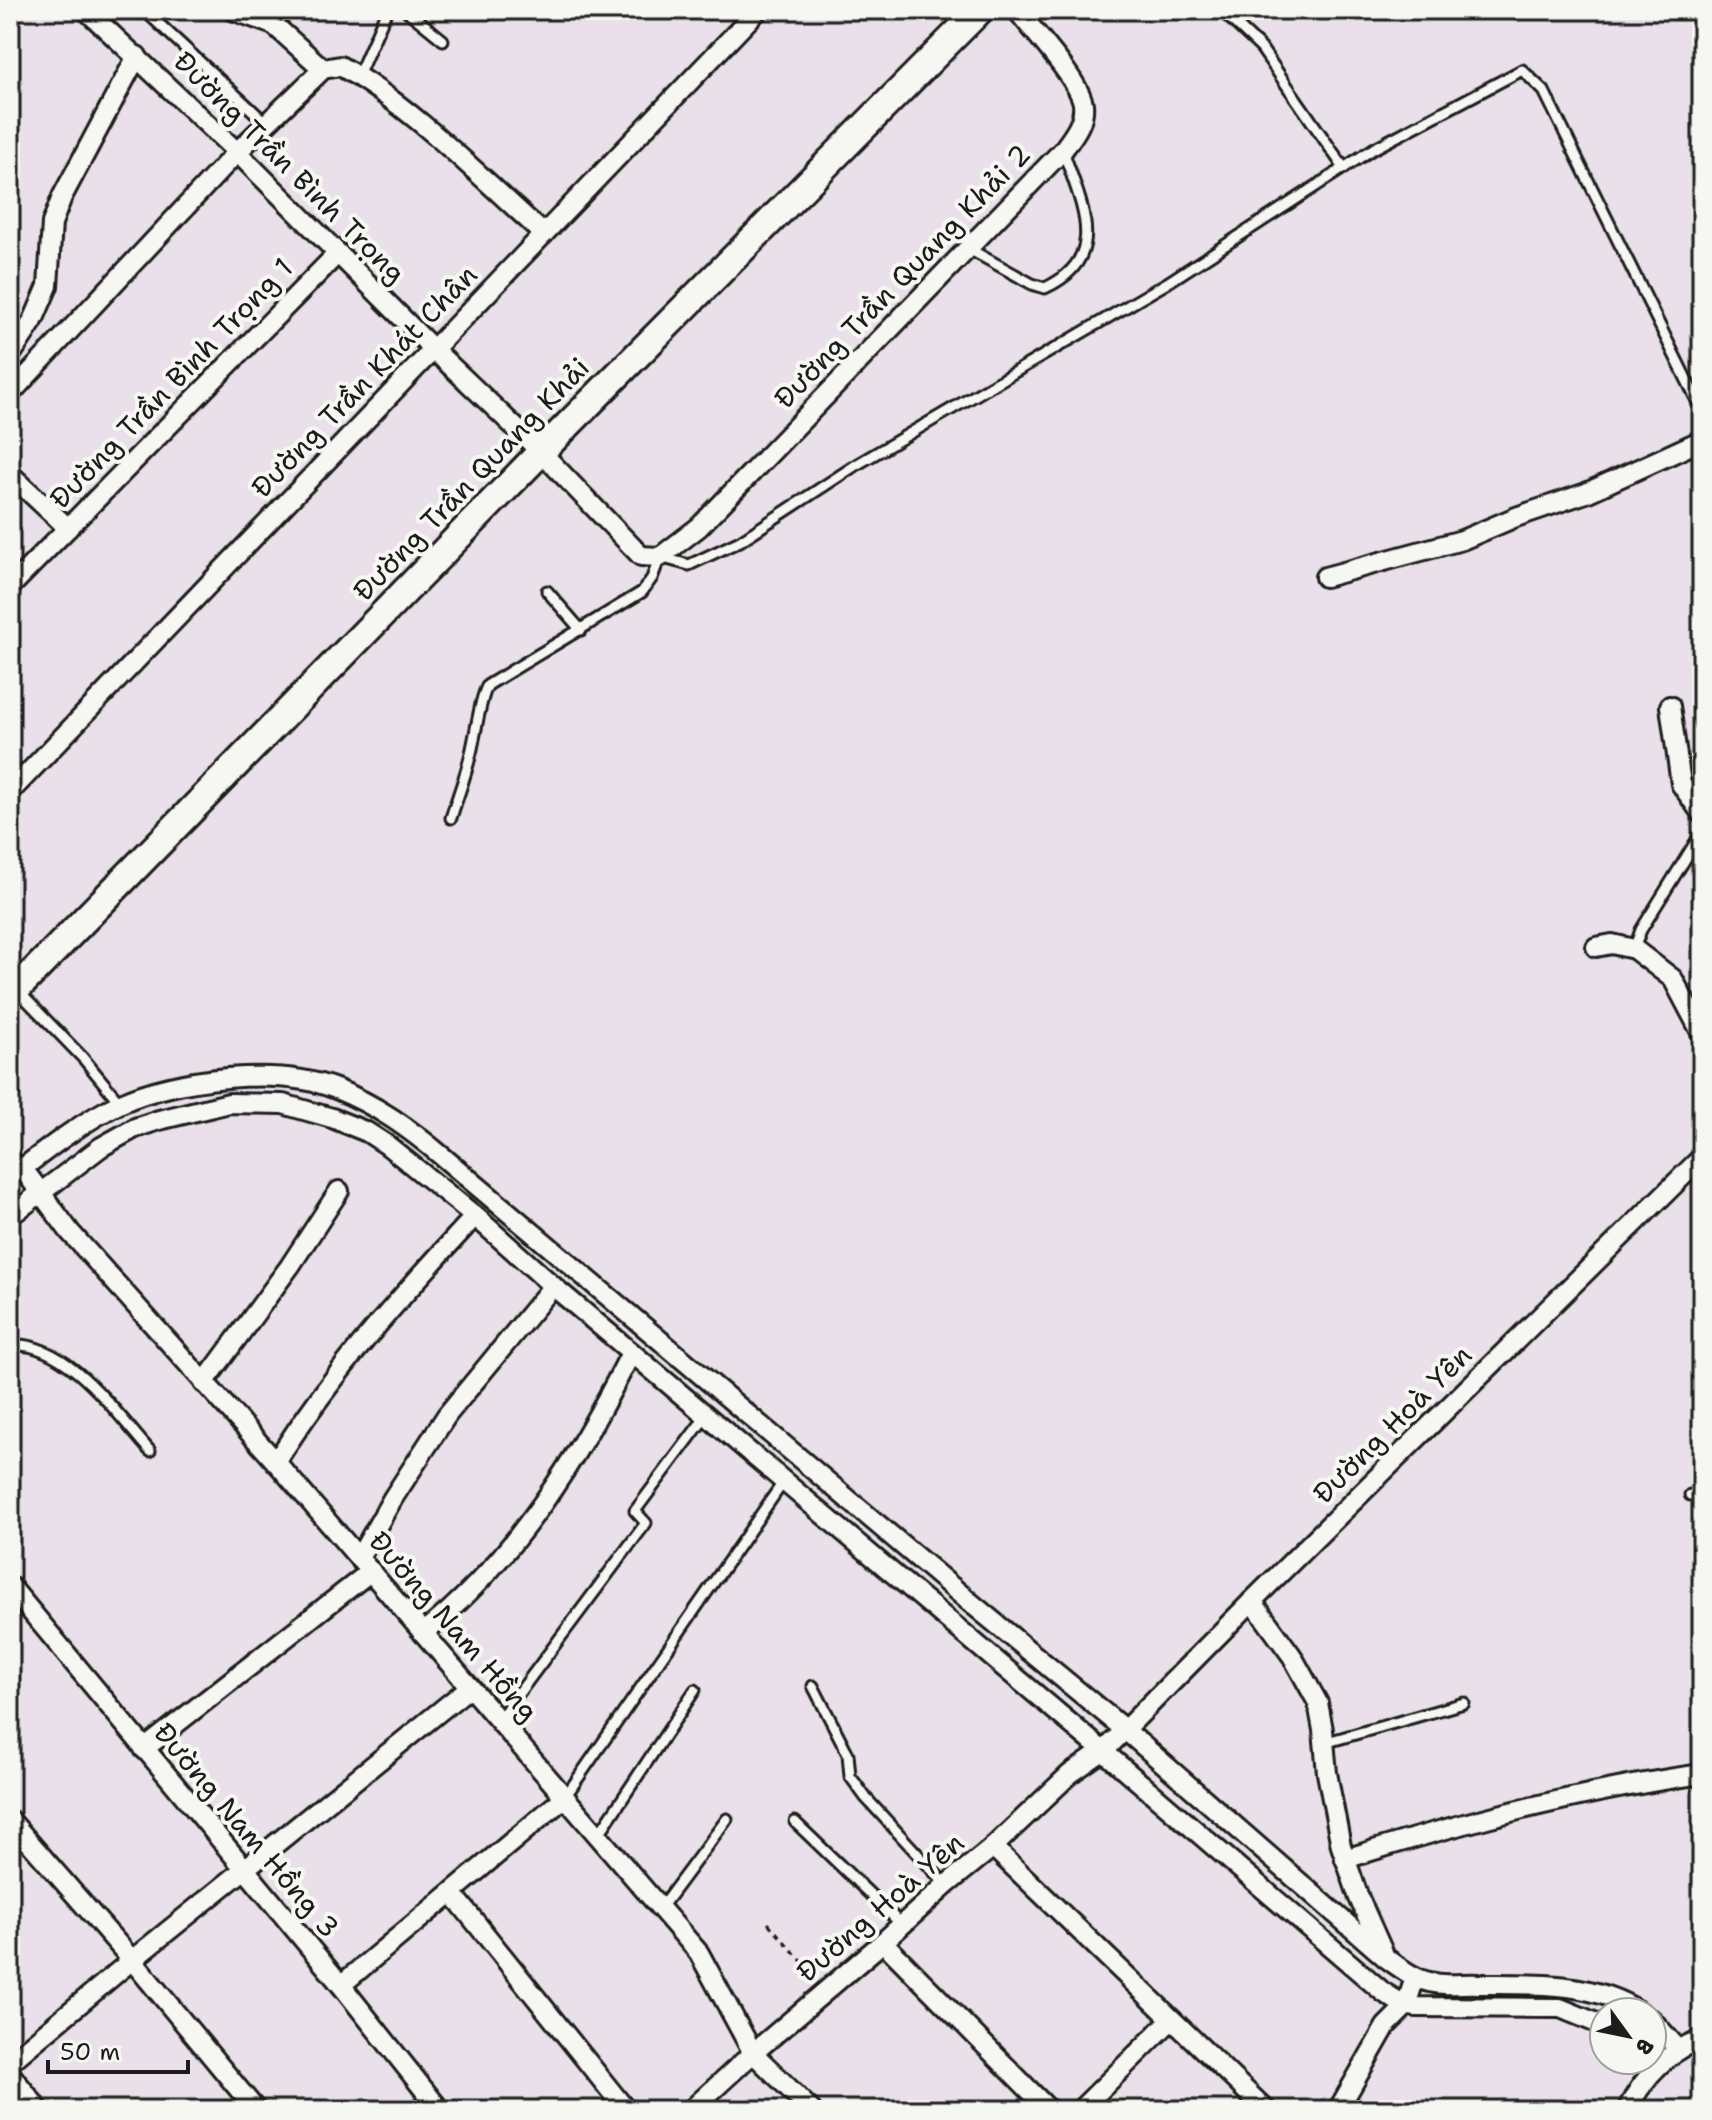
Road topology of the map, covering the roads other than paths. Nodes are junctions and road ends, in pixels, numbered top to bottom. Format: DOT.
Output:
graph roads {
  1 [pos="86,10"];
  2 [pos="144,10"];
  3 [pos="232,10"];
  4 [pos="387,10"];
  5 [pos="406,10"];
  6 [pos="758,10"];
  7 [pos="980,10"];
  8 [pos="1017,10"];
  9 [pos="1221,10"];
  10 [pos="443,40"];
  11 [pos="137,56"];
  12 [pos="323,69"];
  13 [pos="358,76"];
  14 [pos="266,123"];
  15 [pos="1063,150"];
  16 [pos="237,152"];
  17 [pos="1344,168"];
  18 [pos="544,234"];
  19 [pos="969,249"];
  20 [pos="338,253"];
  21 [pos="433,349"];
  22 [pos="10,356"];
  23 [pos="10,394"];
  24 [pos="1702,411"];
  25 [pos="1702,440"];
  26 [pos="541,452"];
  27 [pos="10,474"];
  28 [pos="68,528"];
  29 [pos="660,557"];
  30 [pos="1325,577"];
  31 [pos="10,587"];
  32 [pos="547,591"];
  33 [pos="581,630"];
  34 [pos="1670,706"];
  35 [pos="10,792"];
  36 [pos="1702,814"];
  37 [pos="451,818"];
  38 [pos="1702,832"];
  39 [pos="1596,947"];
  40 [pos="1634,949"];
  41 [pos="12,989"];
  42 [pos="1702,1034"];
  43 [pos="122,1105"];
  44 [pos="135,1127"];
  45 [pos="1702,1157"];
  46 [pos="17,1170"];
  47 [pos="40,1191"];
  48 [pos="339,1191"];
  49 [pos="10,1216"];
  50 [pos="475,1216"];
  51 [pos="553,1286"];
  52 [pos="10,1345"];
  53 [pos="631,1353"];
  54 [pos="204,1383"];
  55 [pos="706,1416"];
  56 [pos="150,1451"];
  57 [pos="276,1462"];
  58 [pos="784,1481"];
  59 [pos="1702,1494"];
  60 [pos="1690,1495"];
  61 [pos="365,1565"];
  62 [pos="10,1586"];
  63 [pos="1252,1601"];
  64 [pos="423,1633"];
  65 [pos="813,1686"];
  66 [pos="470,1687"];
  67 [pos="695,1690"];
  68 [pos="1464,1703"];
  69 [pos="498,1721"];
  70 [pos="1123,1730"];
  71 [pos="1324,1743"];
  72 [pos="144,1749"];
  73 [pos="1105,1749"];
  74 [pos="1702,1775"];
  75 [pos="564,1798"];
  76 [pos="727,1819"];
  77 [pos="10,1820"];
  78 [pos="795,1822"];
  79 [pos="597,1837"];
  80 [pos="993,1847"];
  81 [pos="1345,1859"];
  82 [pos="243,1870"];
  83 [pos="946,1885"];
  84 [pos="452,1893"];
  85 [pos="660,1909"];
  86 [pos="901,1924"];
  87 [pos="883,1942"];
  88 [pos="1386,1958"];
  89 [pos="132,1960"];
  90 [pos="1414,1980"];
  91 [pos="341,1985"];
  92 [pos="1606,1996"];
  93 [pos="1406,2004"];
  94 [pos="1588,2019"];
  95 [pos="1171,2020"];
  96 [pos="1668,2038"];
  97 [pos="1701,2038"];
  98 [pos="1679,2050"];
  99 [pos="753,2053"];
  100 [pos="1668,2056"];
  101 [pos="10,2062"];
  102 [pos="1645,2076"];
  103 [pos="10,2080"];
  104 [pos="34,2110"];
  105 [pos="256,2110"];
  106 [pos="440,2110"];
  107 [pos="626,2110"];
  108 [pos="691,2110"];
  109 [pos="811,2110"];
  110 [pos="1049,2110"];
  111 [pos="1080,2110"];
  112 [pos="1266,2110"];
  113 [pos="1338,2110"];
  114 [pos="1627,2110"];
  1 -- 11 [label="street, Đường Trần Bình Trọng"];
  2 -- 14 [label="lane"];
  3 -- 12 [label="street"];
  4 -- 13 [label="lane"];
  5 -- 10 [label="lane"];
  6 -- 18 [label="street, Đường Trần Khát Chân"];
  7 -- 26 [label="main road, Đường Trần Quang Khải"];
  8 -- 15 [label="street, Đường Trần Quang Khải 2"];
  9 -- 17 [label="lane"];
  11 -- 16 [label="street, Đường Trần Bình Trọng"];
  11 -- 22 [label="street"];
  12 -- 13 [label="street"];
  12 -- 14 [label="street"];
  13 -- 18 [label="street"];
  14 -- 16 [label="street"];
  15 -- 19 [label="street, Đường Trần Quang Khải 2"];
  15 -- 19 [label="lane"];
  16 -- 20 [label="street, Đường Trần Bình Trọng"];
  16 -- 23 [label="street"];
  17 -- 24 [label="lane"];
  17 -- 29 [label="lane"];
  18 -- 21 [label="street, Đường Trần Khát Chân"];
  19 -- 29 [label="street, Đường Trần Quang Khải 2"];
  20 -- 21 [label="street, Đường Trần Bình Trọng"];
  20 -- 28 [label="street, Đường Trần Bình Trọng 1"];
  21 -- 26 [label="street, Đường Trần Bình Trọng"];
  21 -- 35 [label="street, Đường Trần Khát Chân"];
  25 -- 30 [label="street"];
  26 -- 29 [label="street, Đường Trần Bình Trọng"];
  26 -- 41 [label="main road, Đường Trần Quang Khải"];
  27 -- 28 [label="street"];
  28 -- 31 [label="street, Đường Trần Bình Trọng 1"];
  29 -- 33 [label="lane"];
  32 -- 33 [label="lane"];
  33 -- 37 [label="lane"];
  34 -- 36 [label="street"];
  38 -- 40 [label="lane"];
  39 -- 40 [label="street"];
  40 -- 42 [label="street"];
  41 -- 43 [label="lane"];
  43 -- 44 [label="street"];
  43 -- 46 [label="street"];
  43 -- 70 [label="street"];
  44 -- 47 [label="street"];
  44 -- 50 [label="street"];
  45 -- 63 [label="street, Đường Hoà Yên"];
  46 -- 47 [label="street, Đường Nam Hồng"];
  47 -- 49 [label="street"];
  47 -- 54 [label="street, Đường Nam Hồng"];
  48 -- 54 [label="street"];
  50 -- 51 [label="street"];
  50 -- 57 [label="street"];
  51 -- 53 [label="street"];
  51 -- 61 [label="street"];
  52 -- 56 [label="lane"];
  53 -- 55 [label="street"];
  53 -- 64 [label="street"];
  54 -- 57 [label="street, Đường Nam Hồng"];
  55 -- 58 [label="street"];
  55 -- 69 [label="lane"];
  57 -- 61 [label="street, Đường Nam Hồng"];
  58 -- 73 [label="street"];
  58 -- 75 [label="lane"];
  59 -- 60 [label="lane"];
  61 -- 64 [label="street, Đường Nam Hồng"];
  61 -- 72 [label="street"];
  62 -- 72 [label="street, Đường Nam Hồng 3"];
  63 -- 70 [label="street, Đường Hoà Yên"];
  63 -- 71 [label="street"];
  64 -- 66 [label="street, Đường Nam Hồng"];
  65 -- 83 [label="lane"];
  66 -- 69 [label="street, Đường Nam Hồng"];
  66 -- 82 [label="street"];
  67 -- 79 [label="lane"];
  68 -- 71 [label="lane"];
  69 -- 75 [label="street, Đường Nam Hồng"];
  70 -- 73 [label="street, Đường Hoà Yên"];
  70 -- 88 [label="street"];
  71 -- 81 [label="street"];
  72 -- 82 [label="street, Đường Nam Hồng 3"];
  73 -- 80 [label="street, Đường Hoà Yên"];
  73 -- 93 [label="street"];
  74 -- 81 [label="street"];
  75 -- 79 [label="street, Đường Nam Hồng"];
  75 -- 84 [label="street"];
  76 -- 85 [label="lane"];
  77 -- 89 [label="street"];
  78 -- 86 [label="lane"];
  79 -- 85 [label="street, Đường Nam Hồng"];
  80 -- 83 [label="street, Đường Hoà Yên"];
  80 -- 95 [label="street"];
  81 -- 88 [label="street"];
  82 -- 89 [label="street"];
  82 -- 91 [label="street, Đường Nam Hồng 3"];
  83 -- 86 [label="street, Đường Hoà Yên"];
  84 -- 91 [label="street"];
  84 -- 107 [label="street"];
  85 -- 99 [label="street, Đường Nam Hồng"];
  86 -- 87 [label="street, Đường Hoà Yên"];
  87 -- 99 [label="street, Đường Hoà Yên"];
  87 -- 110 [label="street"];
  88 -- 90 [label="street"];
  89 -- 101 [label="street"];
  89 -- 105 [label="street"];
  90 -- 92 [label="street"];
  90 -- 93 [label="street"];
  91 -- 106 [label="street, Đường Nam Hồng 3"];
  93 -- 94 [label="street"];
  93 -- 113 [label="street"];
  95 -- 111 [label="street"];
  95 -- 112 [label="street"];
  96 -- 98 [label="street"];
  97 -- 98 [label="street"];
  98 -- 100 [label="street"];
  99 -- 108 [label="street, Đường Hoà Yên"];
  99 -- 109 [label="street, Đường Nam Hồng"];
  102 -- 114 [label="street"];
  103 -- 104 [label="main road"];
}
